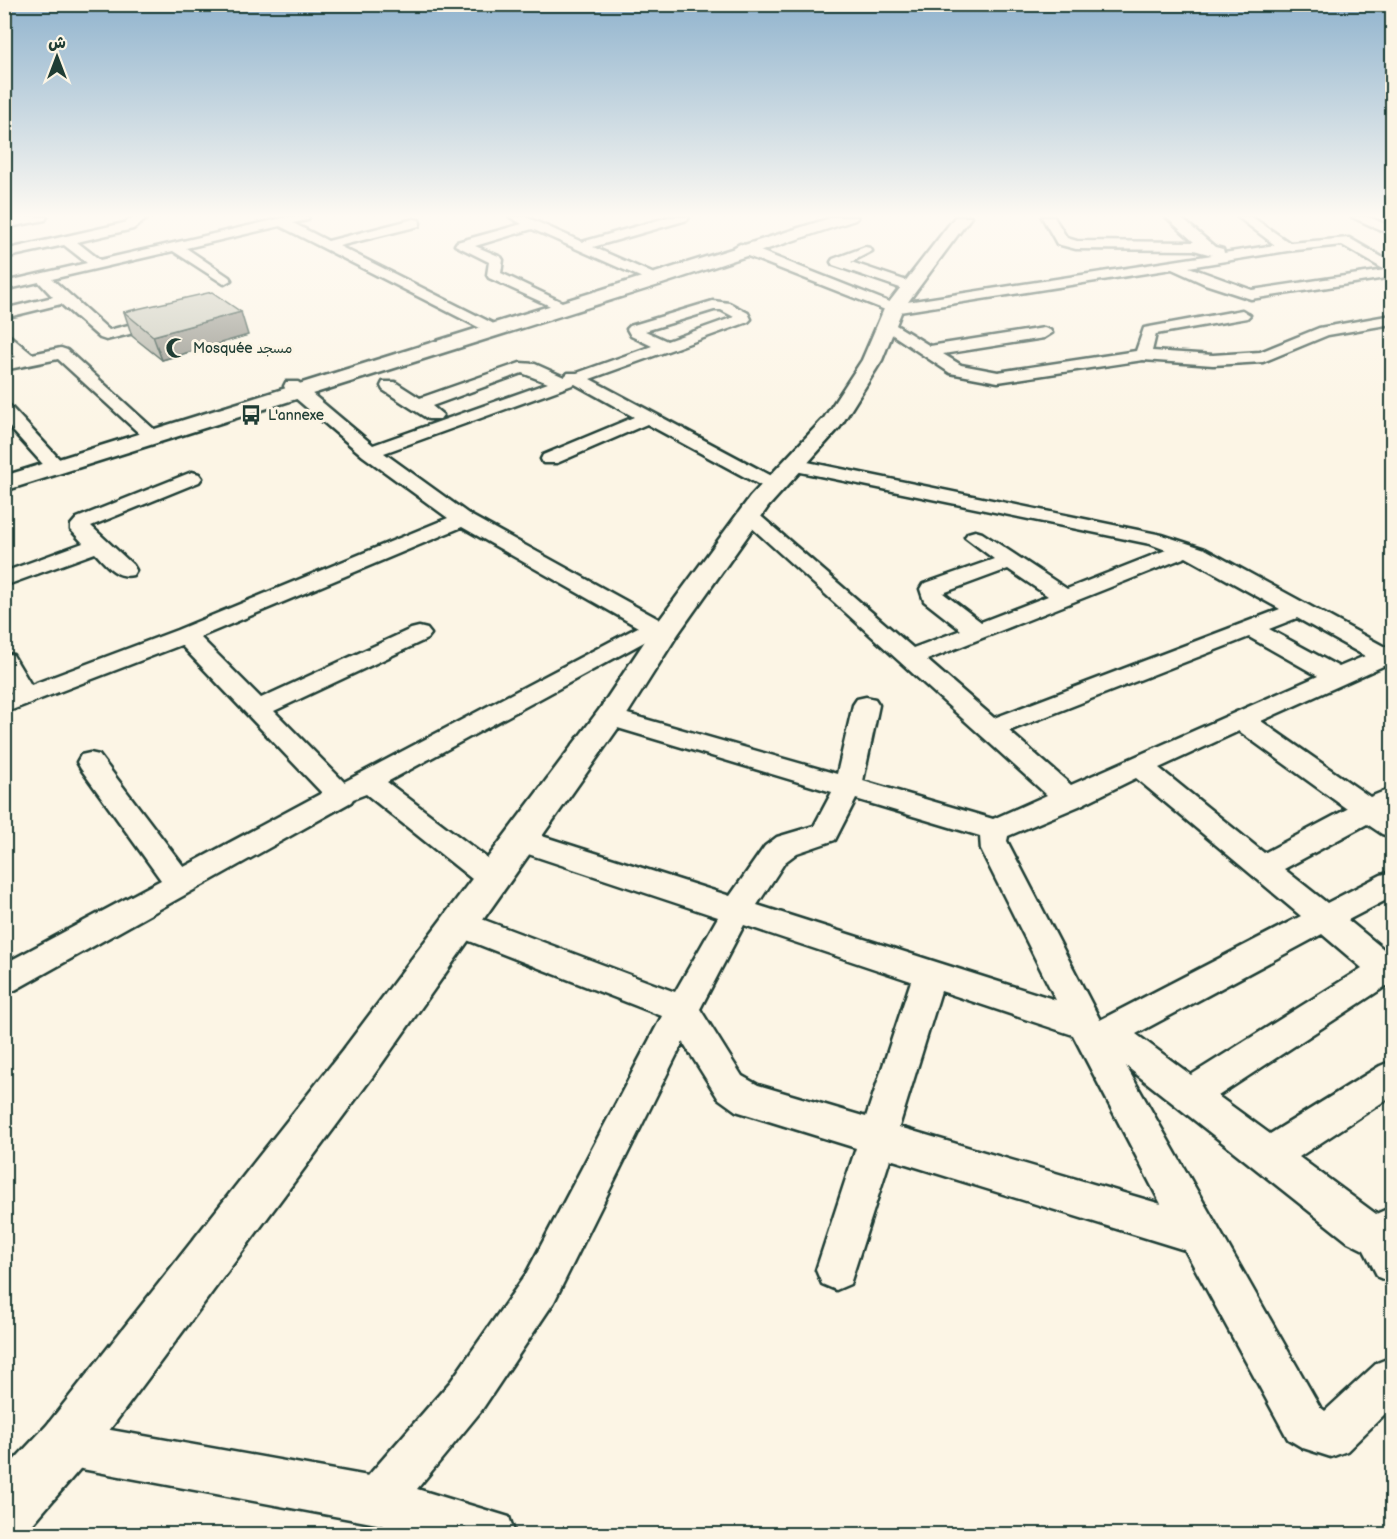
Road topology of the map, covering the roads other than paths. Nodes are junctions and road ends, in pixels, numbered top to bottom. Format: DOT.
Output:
graph roads {
  1 [pos="54,289"];
  2 [pos="413,289"];
  3 [pos="524,289"];
  4 [pos="615,289"];
  5 [pos="621,289"];
  6 [pos="849,289"];
  7 [pos="873,289"];
  8 [pos="910,289"];
  9 [pos="1020,289"];
  10 [pos="1233,289"];
  11 [pos="1291,289"];
  12 [pos="64,299"];
  13 [pos="557,304"];
  14 [pos="897,307"];
  15 [pos="4,314"];
  16 [pos="1242,315"];
  17 [pos="174,318"];
  18 [pos="1392,320"];
  19 [pos="487,326"];
  20 [pos="1044,333"];
  21 [pos="4,339"];
  22 [pos="665,346"];
  23 [pos="928,351"];
  24 [pos="1143,355"];
  25 [pos="28,359"];
  26 [pos="4,365"];
  27 [pos="568,380"];
  28 [pos="389,386"];
  29 [pos="296,389"];
  30 [pos="418,405"];
  31 [pos="4,410"];
  32 [pos="648,417"];
  33 [pos="447,424"];
  34 [pos="148,432"];
  35 [pos="370,452"];
  36 [pos="550,459"];
  37 [pos="54,465"];
  38 [pos="783,475"];
  39 [pos="4,477"];
  40 [pos="192,478"];
  41 [pos="4,484"];
  42 [pos="749,516"];
  43 [pos="463,519"];
  44 [pos="975,537"];
  45 [pos="98,545"];
  46 [pos="1186,549"];
  47 [pos="1010,561"];
  48 [pos="125,570"];
  49 [pos="4,580"];
  50 [pos="1065,597"];
  51 [pos="1298,610"];
  52 [pos="1250,628"];
  53 [pos="660,630"];
  54 [pos="978,631"];
  55 [pos="419,634"];
  56 [pos="186,635"];
  57 [pos="1388,655"];
  58 [pos="910,658"];
  59 [pos="4,660"];
  60 [pos="1338,677"];
  61 [pos="15,701"];
  62 [pos="866,705"];
  63 [pos="258,709"];
  64 [pos="610,717"];
  65 [pos="1241,720"];
  66 [pos="990,729"];
  67 [pos="90,762"];
  68 [pos="1140,767"];
  69 [pos="367,781"];
  70 [pos="848,787"];
  71 [pos="341,795"];
  72 [pos="1069,799"];
  73 [pos="1380,804"];
  74 [pos="1392,827"];
  75 [pos="995,831"];
  76 [pos="520,840"];
  77 [pos="1262,867"];
  78 [pos="493,879"];
  79 [pos="1392,883"];
  80 [pos="180,884"];
  81 [pos="737,910"];
  82 [pos="1324,917"];
  83 [pos="459,924"];
  84 [pos="1389,971"];
  85 [pos="930,973"];
  86 [pos="4,980"];
  87 [pos="682,1011"];
  88 [pos="1096,1032"];
  89 [pos="1392,1077"];
  90 [pos="1189,1095"];
  91 [pos="878,1137"];
  92 [pos="1268,1156"];
  93 [pos="1198,1234"];
  94 [pos="1388,1242"];
  95 [pos="836,1270"];
  96 [pos="1392,1378"];
  97 [pos="66,1444"];
  98 [pos="377,1501"];
  99 [pos="4,1514"];
  100 [pos="492,1534"];
  1 -- 12 [label="street"];
  2 -- 19 [label="street"];
  3 -- 13 [label="street"];
  4 -- 13 [label="main road"];
  5 -- 29 [label="main road"];
  6 -- 14 [label="street"];
  7 -- 14 [label="street"];
  8 -- 14 [label="main road"];
  9 -- 14 [label="street"];
  10 -- 11 [label="street"];
  12 -- 15 [label="street"];
  12 -- 17 [label="street"];
  13 -- 19 [label="main road"];
  14 -- 23 [label="street"];
  14 -- 38 [label="main road"];
  16 -- 24 [label="street"];
  18 -- 24 [label="street"];
  19 -- 29 [label="main road"];
  20 -- 23 [label="street"];
  21 -- 25 [label="street"];
  22 -- 22 [label="street"];
  22 -- 27 [label="street"];
  23 -- 24 [label="street"];
  25 -- 26 [label="street"];
  25 -- 34 [label="street"];
  27 -- 30 [label="street"];
  27 -- 32 [label="street"];
  27 -- 33 [label="street"];
  28 -- 30 [label="street"];
  29 -- 34 [label="main road"];
  29 -- 35 [label="street"];
  29 -- 37 [label="main road"];
  30 -- 33 [label="street"];
  31 -- 37 [label="street"];
  32 -- 36 [label="street"];
  32 -- 38 [label="street"];
  33 -- 35 [label="street"];
  34 -- 37 [label="main road"];
  35 -- 43 [label="street"];
  37 -- 39 [label="main road"];
  37 -- 41 [label="main road"];
  38 -- 42 [label="main road"];
  38 -- 46 [label="street"];
  40 -- 45 [label="street"];
  42 -- 53 [label="main road"];
  42 -- 58 [label="street"];
  43 -- 53 [label="street"];
  43 -- 56 [label="street"];
  44 -- 47 [label="street"];
  45 -- 48 [label="street"];
  45 -- 49 [label="street"];
  46 -- 50 [label="street"];
  46 -- 51 [label="street"];
  47 -- 50 [label="street"];
  47 -- 54 [label="street"];
  50 -- 54 [label="street"];
  51 -- 52 [label="street"];
  51 -- 57 [label="street"];
  52 -- 60 [label="street"];
  52 -- 66 [label="street"];
  53 -- 64 [label="main road"];
  53 -- 69 [label="street"];
  54 -- 58 [label="street"];
  55 -- 63 [label="street"];
  56 -- 61 [label="street"];
  56 -- 63 [label="street"];
  57 -- 60 [label="street"];
  58 -- 66 [label="street"];
  59 -- 61 [label="street"];
  60 -- 65 [label="street"];
  62 -- 70 [label="street"];
  63 -- 71 [label="street"];
  64 -- 70 [label="street"];
  64 -- 76 [label="main road"];
  65 -- 68 [label="street"];
  65 -- 73 [label="street"];
  66 -- 72 [label="street"];
  67 -- 80 [label="street"];
  68 -- 72 [label="street"];
  68 -- 77 [label="street"];
  69 -- 71 [label="street"];
  69 -- 78 [label="street"];
  70 -- 75 [label="street"];
  70 -- 81 [label="street"];
  71 -- 80 [label="street"];
  72 -- 75 [label="street"];
  73 -- 74 [label="street"];
  73 -- 77 [label="street"];
  75 -- 88 [label="street"];
  76 -- 78 [label="main road"];
  76 -- 81 [label="street"];
  77 -- 82 [label="street"];
  78 -- 83 [label="main road"];
  79 -- 82 [label="street"];
  80 -- 86 [label="street"];
  81 -- 85 [label="street"];
  81 -- 87 [label="street"];
  82 -- 84 [label="street"];
  82 -- 88 [label="street"];
  83 -- 87 [label="street"];
  83 -- 97 [label="main road"];
  84 -- 90 [label="street"];
  85 -- 88 [label="street"];
  85 -- 91 [label="street"];
  87 -- 91 [label="street"];
  87 -- 98 [label="street"];
  88 -- 90 [label="street"];
  88 -- 93 [label="street"];
  89 -- 92 [label="street"];
  90 -- 92 [label="street"];
  91 -- 93 [label="street"];
  91 -- 95 [label="street"];
  92 -- 94 [label="street"];
  93 -- 96 [label="street"];
  97 -- 98 [label="street"];
  97 -- 99 [label="main road"];
  98 -- 100 [label="street"];
}
